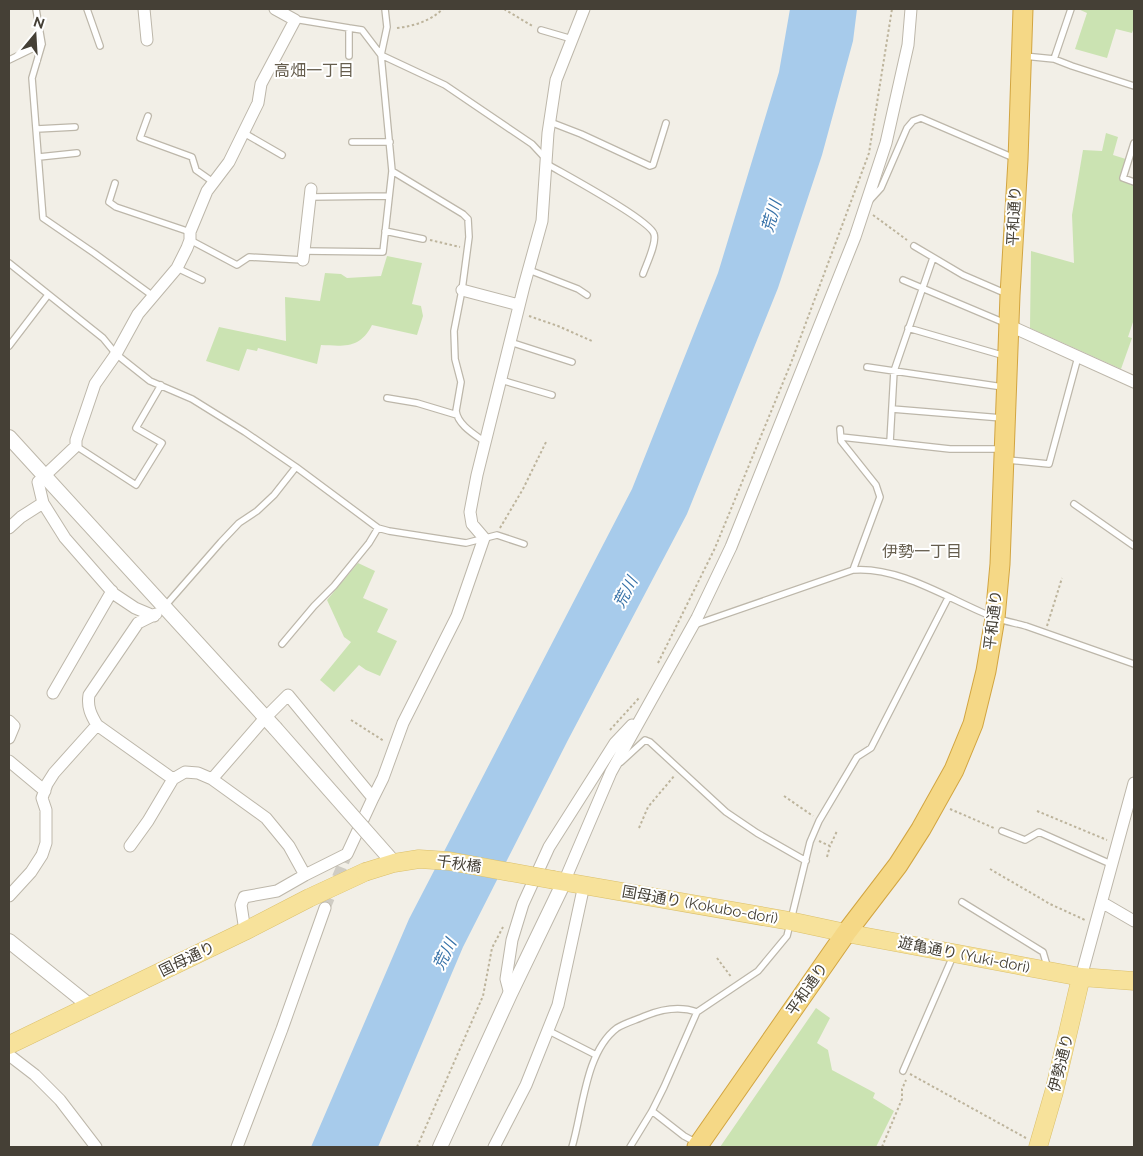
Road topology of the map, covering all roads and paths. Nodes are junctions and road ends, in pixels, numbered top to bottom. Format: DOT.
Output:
graph roads {
  1 [pos="36,9"];
  2 [pos="87,9"];
  3 [pos="144,9"];
  4 [pos="276,9"];
  5 [pos="386,9"];
  6 [pos="443,9"];
  7 [pos="504,9"];
  8 [pos="584,9"];
  9 [pos="892,9"];
  10 [pos="911,9"];
  11 [pos="1023,9"];
  12 [pos="1071,9"];
  13 [pos="290,15"];
  14 [pos="349,28"];
  15 [pos="387,28"];
  16 [pos="542,30"];
  17 [pos="572,39"];
  18 [pos="146,40"];
  19 [pos="42,44"];
  20 [pos="100,46"];
  21 [pos="381,55"];
  22 [pos="349,56"];
  23 [pos="1023,56"];
  24 [pos="1054,59"];
  25 [pos="9,60"];
  26 [pos="1134,86"];
  27 [pos="148,116"];
  28 [pos="550,122"];
  29 [pos="666,123"];
  30 [pos="75,128"];
  31 [pos="37,129"];
  32 [pos="244,132"];
  33 [pos="352,142"];
  34 [pos="390,142"];
  35 [pos="1134,143"];
  36 [pos="77,153"];
  37 [pos="282,155"];
  38 [pos="39,158"];
  39 [pos="1018,160"];
  40 [pos="547,162"];
  41 [pos="392,171"];
  42 [pos="214,182"];
  43 [pos="1134,182"];
  44 [pos="115,183"];
  45 [pos="311,192"];
  46 [pos="389,196"];
  47 [pos="865,207"];
  48 [pos="385,231"];
  49 [pos="190,236"];
  50 [pos="423,239"];
  51 [pos="914,246"];
  52 [pos="467,249"];
  53 [pos="304,255"];
  54 [pos="933,258"];
  55 [pos="9,263"];
  56 [pos="177,268"];
  57 [pos="529,270"];
  58 [pos="642,274"];
  59 [pos="202,280"];
  60 [pos="903,280"];
  61 [pos="922,288"];
  62 [pos="462,290"];
  63 [pos="587,295"];
  64 [pos="1010,295"];
  65 [pos="48,296"];
  66 [pos="153,296"];
  67 [pos="518,309"];
  68 [pos="1008,325"];
  69 [pos="908,328"];
  70 [pos="592,341"];
  71 [pos="510,342"];
  72 [pos="9,346"];
  73 [pos="116,354"];
  74 [pos="1008,357"];
  75 [pos="1078,357"];
  76 [pos="572,362"];
  77 [pos="867,367"];
  78 [pos="894,371"];
  79 [pos="500,380"];
  80 [pos="1134,382"];
  81 [pos="161,385"];
  82 [pos="1007,387"];
  83 [pos="552,395"];
  84 [pos="387,398"];
  85 [pos="892,409"];
  86 [pos="457,415"];
  87 [pos="1006,418"];
  88 [pos="840,430"];
  89 [pos="9,437"];
  90 [pos="841,437"];
  91 [pos="547,440"];
  92 [pos="485,442"];
  93 [pos="890,442"];
  94 [pos="76,446"];
  95 [pos="1004,454"];
  96 [pos="296,467"];
  97 [pos="44,476"];
  98 [pos="42,503"];
  99 [pos="1074,504"];
  100 [pos="9,528"];
  101 [pos="378,528"];
  102 [pos="497,534"];
  103 [pos="484,538"];
  104 [pos="524,544"];
  105 [pos="1134,546"];
  106 [pos="853,570"];
  107 [pos="1062,578"];
  108 [pos="112,591"];
  109 [pos="948,598"];
  110 [pos="165,606"];
  111 [pos="154,616"];
  112 [pos="995,618"];
  113 [pos="692,626"];
  114 [pos="1045,633"];
  115 [pos="282,644"];
  116 [pos="1134,664"];
  117 [pos="655,668"];
  118 [pos="53,693"];
  119 [pos="642,694"];
  120 [pos="642,716"];
  121 [pos="351,720"];
  122 [pos="9,721"];
  123 [pos="270,723"];
  124 [pos="97,726"];
  125 [pos="610,730"];
  126 [pos="9,738"];
  127 [pos="394,747"];
  128 [pos="9,762"];
  129 [pos="680,770"];
  130 [pos="611,772"];
  131 [pos="212,778"];
  132 [pos="172,779"];
  133 [pos="1134,783"];
  134 [pos="45,791"];
  135 [pos="784,796"];
  136 [pos="373,798"];
  137 [pos="936,803"];
  138 [pos="1037,812"];
  139 [pos="819,821"];
  140 [pos="640,828"];
  141 [pos="837,831"];
  142 [pos="1002,831"];
  143 [pos="812,838"];
  144 [pos="1118,845"];
  145 [pos="130,846"];
  146 [pos="830,846"];
  147 [pos="828,857"];
  148 [pos="806,861"];
  149 [pos="394,863"];
  150 [pos="1113,865"];
  151 [pos="990,869"];
  152 [pos="365,872"];
  153 [pos="305,875"];
  154 [pos="559,881"];
  155 [pos="584,885"];
  156 [pos="9,896"];
  157 [pos="962,902"];
  158 [pos="1103,903"];
  159 [pos="325,908"];
  160 [pos="790,921"];
  161 [pos="1134,921"];
  162 [pos="505,922"];
  163 [pos="1097,925"];
  164 [pos="245,931"];
  165 [pos="846,933"];
  166 [pos="9,941"];
  167 [pos="954,954"];
  168 [pos="717,958"];
  169 [pos="1049,971"];
  170 [pos="1081,977"];
  171 [pos="1134,982"];
  172 [pos="737,985"];
  173 [pos="510,994"];
  174 [pos="90,1006"];
  175 [pos="697,1012"];
  176 [pos="549,1031"];
  177 [pos="9,1045"];
  178 [pos="9,1055"];
  179 [pos="596,1055"];
  180 [pos="903,1071"];
  181 [pos="652,1111"];
  182 [pos="91,1145"];
  183 [pos="701,1146"];
  184 [pos="1038,1146"];
  185 [pos="237,1147"];
  186 [pos="417,1147"];
  187 [pos="440,1147"];
  188 [pos="494,1147"];
  189 [pos="572,1147"];
  190 [pos="630,1147"];
  191 [pos="882,1147"];
  1 -- 19 [label="lane"];
  2 -- 20 [label="lane"];
  3 -- 18 [label="street"];
  4 -- 13 [label="street"];
  5 -- 15 [label="lane"];
  6 -- 15 [label="path"];
  7 -- 16 [label="path"];
  8 -- 17 [label="street"];
  9 -- 117 [label="path"];
  10 -- 47 [label="street"];
  11 -- 23 [label="highway, 平和通り"];
  12 -- 24 [label="lane"];
  13 -- 14 [label="lane"];
  13 -- 32 [label="street"];
  14 -- 21 [label="lane"];
  14 -- 22 [label="lane"];
  15 -- 21 [label="lane"];
  16 -- 17 [label="lane"];
  17 -- 28 [label="street"];
  19 -- 25 [label="lane"];
  19 -- 31 [label="lane"];
  21 -- 34 [label="lane"];
  21 -- 40 [label="lane"];
  23 -- 24 [label="lane"];
  23 -- 39 [label="highway, 平和通り"];
  24 -- 26 [label="lane"];
  27 -- 42 [label="lane"];
  28 -- 29 [label="lane"];
  28 -- 40 [label="street"];
  30 -- 31 [label="lane"];
  31 -- 38 [label="lane"];
  32 -- 37 [label="lane"];
  32 -- 42 [label="street"];
  33 -- 34 [label="lane"];
  34 -- 41 [label="lane"];
  35 -- 43 [label="lane"];
  36 -- 38 [label="lane"];
  38 -- 66 [label="lane"];
  39 -- 47 [label="lane"];
  39 -- 64 [label="highway, 平和通り"];
  40 -- 57 [label="street"];
  40 -- 58 [label="lane"];
  41 -- 46 [label="lane"];
  41 -- 52 [label="lane"];
  42 -- 49 [label="street"];
  44 -- 49 [label="lane"];
  45 -- 46 [label="lane"];
  45 -- 53 [label="street"];
  46 -- 48 [label="lane"];
  47 -- 51 [label="path"];
  47 -- 113 [label="street"];
  48 -- 50 [label="lane"];
  48 -- 53 [label="lane"];
  49 -- 53 [label="lane"];
  49 -- 56 [label="street"];
  50 -- 52 [label="path"];
  51 -- 54 [label="lane"];
  52 -- 62 [label="lane"];
  54 -- 61 [label="lane"];
  54 -- 64 [label="lane"];
  55 -- 65 [label="lane"];
  56 -- 59 [label="lane"];
  56 -- 66 [label="street"];
  57 -- 63 [label="lane"];
  57 -- 67 [label="street"];
  60 -- 61 [label="lane"];
  61 -- 68 [label="lane"];
  61 -- 69 [label="lane"];
  62 -- 67 [label="street"];
  62 -- 86 [label="lane"];
  64 -- 68 [label="highway, 平和通り"];
  65 -- 72 [label="lane"];
  65 -- 73 [label="lane"];
  66 -- 73 [label="street"];
  67 -- 70 [label="path"];
  67 -- 71 [label="street"];
  68 -- 74 [label="highway, 平和通り"];
  68 -- 75 [label="street"];
  69 -- 74 [label="lane"];
  69 -- 78 [label="lane"];
  71 -- 76 [label="lane"];
  71 -- 79 [label="street"];
  73 -- 81 [label="lane"];
  73 -- 94 [label="street"];
  74 -- 82 [label="highway, 平和通り"];
  75 -- 80 [label="street"];
  75 -- 95 [label="lane"];
  77 -- 78 [label="lane"];
  78 -- 82 [label="lane"];
  78 -- 85 [label="lane"];
  79 -- 83 [label="lane"];
  79 -- 92 [label="street"];
  81 -- 94 [label="lane"];
  81 -- 96 [label="lane"];
  82 -- 87 [label="highway, 平和通り"];
  84 -- 86 [label="lane"];
  85 -- 87 [label="lane"];
  85 -- 93 [label="lane"];
  86 -- 92 [label="lane"];
  87 -- 95 [label="highway, 平和通り"];
  88 -- 90 [label="lane"];
  89 -- 97 [label="street"];
  90 -- 93 [label="lane"];
  90 -- 106 [label="lane"];
  91 -- 102 [label="path"];
  92 -- 103 [label="street"];
  93 -- 95 [label="lane"];
  94 -- 97 [label="street"];
  95 -- 112 [label="highway, 平和通り"];
  96 -- 101 [label="lane"];
  96 -- 110 [label="lane"];
  97 -- 98 [label="street"];
  97 -- 110 [label="street"];
  98 -- 100 [label="street"];
  98 -- 108 [label="street"];
  99 -- 105 [label="lane"];
  101 -- 103 [label="lane"];
  101 -- 115 [label="lane"];
  102 -- 103 [label="lane"];
  102 -- 104 [label="lane"];
  103 -- 127 [label="street"];
  106 -- 109 [label="lane"];
  106 -- 113 [label="lane"];
  107 -- 114 [label="path"];
  108 -- 111 [label="street"];
  108 -- 118 [label="street"];
  109 -- 112 [label="lane"];
  109 -- 139 [label="lane"];
  110 -- 111 [label="street"];
  110 -- 123 [label="street"];
  111 -- 124 [label="street"];
  112 -- 114 [label="lane"];
  112 -- 137 [label="highway, 平和通り"];
  113 -- 120 [label="street"];
  114 -- 116 [label="lane"];
  119 -- 125 [label="path"];
  120 -- 130 [label="street"];
  120 -- 173 [label="street"];
  121 -- 127 [label="path"];
  122 -- 126 [label="street"];
  123 -- 131 [label="street"];
  123 -- 136 [label="street"];
  123 -- 149 [label="street, bridge"];
  124 -- 132 [label="street"];
  124 -- 134 [label="street"];
  127 -- 136 [label="street"];
  128 -- 134 [label="street"];
  129 -- 130 [label="lane"];
  129 -- 140 [label="path"];
  129 -- 148 [label="lane"];
  130 -- 154 [label="street"];
  131 -- 132 [label="street"];
  131 -- 153 [label="street"];
  132 -- 145 [label="street"];
  133 -- 144 [label="street"];
  134 -- 156 [label="street"];
  135 -- 139 [label="path"];
  136 -- 153 [label="street"];
  137 -- 142 [label="path"];
  137 -- 165 [label="highway, 平和通り"];
  138 -- 144 [label="path"];
  139 -- 143 [label="lane"];
  141 -- 146 [label="path"];
  142 -- 150 [label="lane"];
  143 -- 146 [label="path"];
  143 -- 148 [label="lane"];
  144 -- 150 [label="street"];
  146 -- 147 [label="path"];
  148 -- 160 [label="lane"];
  149 -- 152 [label="main road, 千秋橋, bridge"];
  149 -- 154 [label="main road, 千秋橋, bridge"];
  150 -- 158 [label="street"];
  151 -- 163 [label="path"];
  152 -- 164 [label="main road, 国母通り"];
  153 -- 164 [label="street"];
  154 -- 155 [label="main road, 国母通り (Kokubo-dori)"];
  154 -- 173 [label="street"];
  155 -- 160 [label="main road, 国母通り (Kokubo-dori)"];
  155 -- 176 [label="street"];
  157 -- 169 [label="lane"];
  158 -- 161 [label="street"];
  158 -- 163 [label="street"];
  159 -- 185 [label="street"];
  160 -- 165 [label="main road, 国母通り (Kokubo-dori)"];
  160 -- 172 [label="lane"];
  162 -- 186 [label="path"];
  163 -- 170 [label="street"];
  164 -- 174 [label="main road, 国母通り"];
  165 -- 167 [label="main road, 遊亀通り (Yuki-dori)"];
  165 -- 183 [label="highway, 平和通り"];
  166 -- 174 [label="street"];
  167 -- 169 [label="main road, 遊亀通り (Yuki-dori)"];
  167 -- 180 [label="lane"];
  168 -- 172 [label="path"];
  169 -- 170 [label="main road, 遊亀通り (Yuki-dori)"];
  170 -- 171 [label="main road, 遊亀通り (Yuki-dori)"];
  170 -- 184 [label="main road, 伊勢通り"];
  172 -- 175 [label="lane"];
  173 -- 187 [label="street"];
  174 -- 177 [label="main road, 国母通り"];
  175 -- 179 [label="lane"];
  175 -- 181 [label="lane"];
  176 -- 179 [label="lane"];
  176 -- 188 [label="street"];
  178 -- 182 [label="street"];
  179 -- 189 [label="lane"];
  181 -- 183 [label="lane"];
  181 -- 190 [label="lane"];
  184 -- 191 [label="path"];
}
